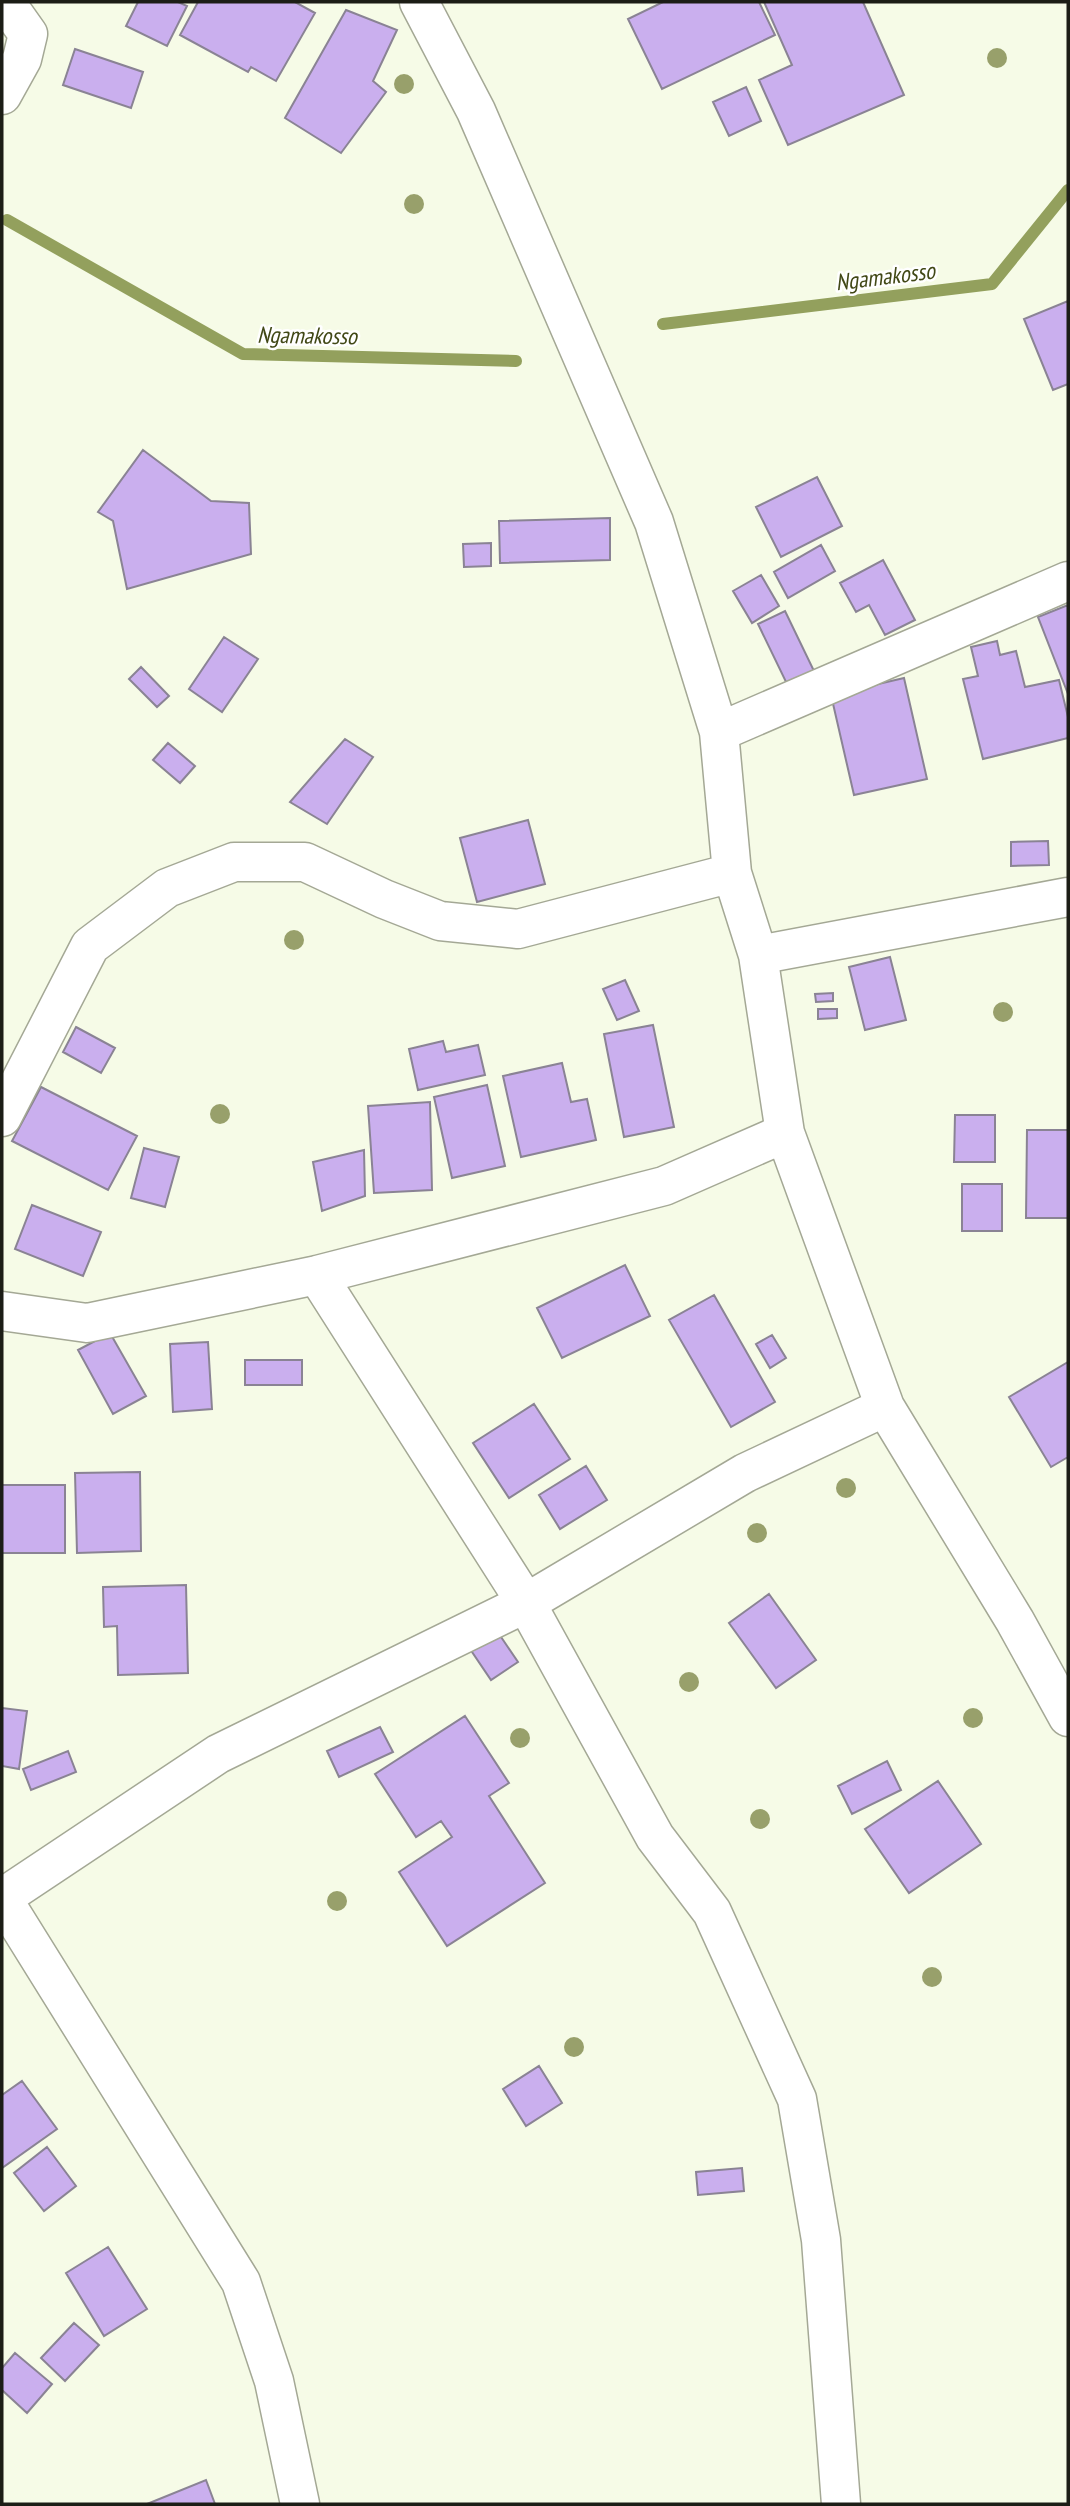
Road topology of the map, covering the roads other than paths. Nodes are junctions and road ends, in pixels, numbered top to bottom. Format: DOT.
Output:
graph roads {
  1 [pos="419,2"];
  2 [pos="2,5"];
  3 [pos="2,95"];
  4 [pos="1068,581"];
  5 [pos="719,732"];
  6 [pos="732,873"];
  7 [pos="1068,897"];
  8 [pos="758,955"];
  9 [pos="2,1117"];
  10 [pos="785,1133"];
  11 [pos="317,1275"];
  12 [pos="2,1311"];
  13 [pos="885,1407"];
  14 [pos="526,1603"];
  15 [pos="1068,1717"];
  16 [pos="2,1898"];
  17 [pos="300,2504"];
  18 [pos="841,2504"];
  1 -- 5 [label="street"];
  2 -- 3 [label="street"];
  4 -- 5 [label="street"];
  5 -- 6 [label="street"];
  6 -- 8 [label="street"];
  6 -- 9 [label="street"];
  7 -- 8 [label="street"];
  8 -- 10 [label="street"];
  10 -- 11 [label="street"];
  10 -- 13 [label="street"];
  11 -- 12 [label="street"];
  11 -- 14 [label="street"];
  13 -- 14 [label="street"];
  13 -- 15 [label="street"];
  14 -- 16 [label="street"];
  14 -- 18 [label="street"];
  16 -- 17 [label="street"];
}
